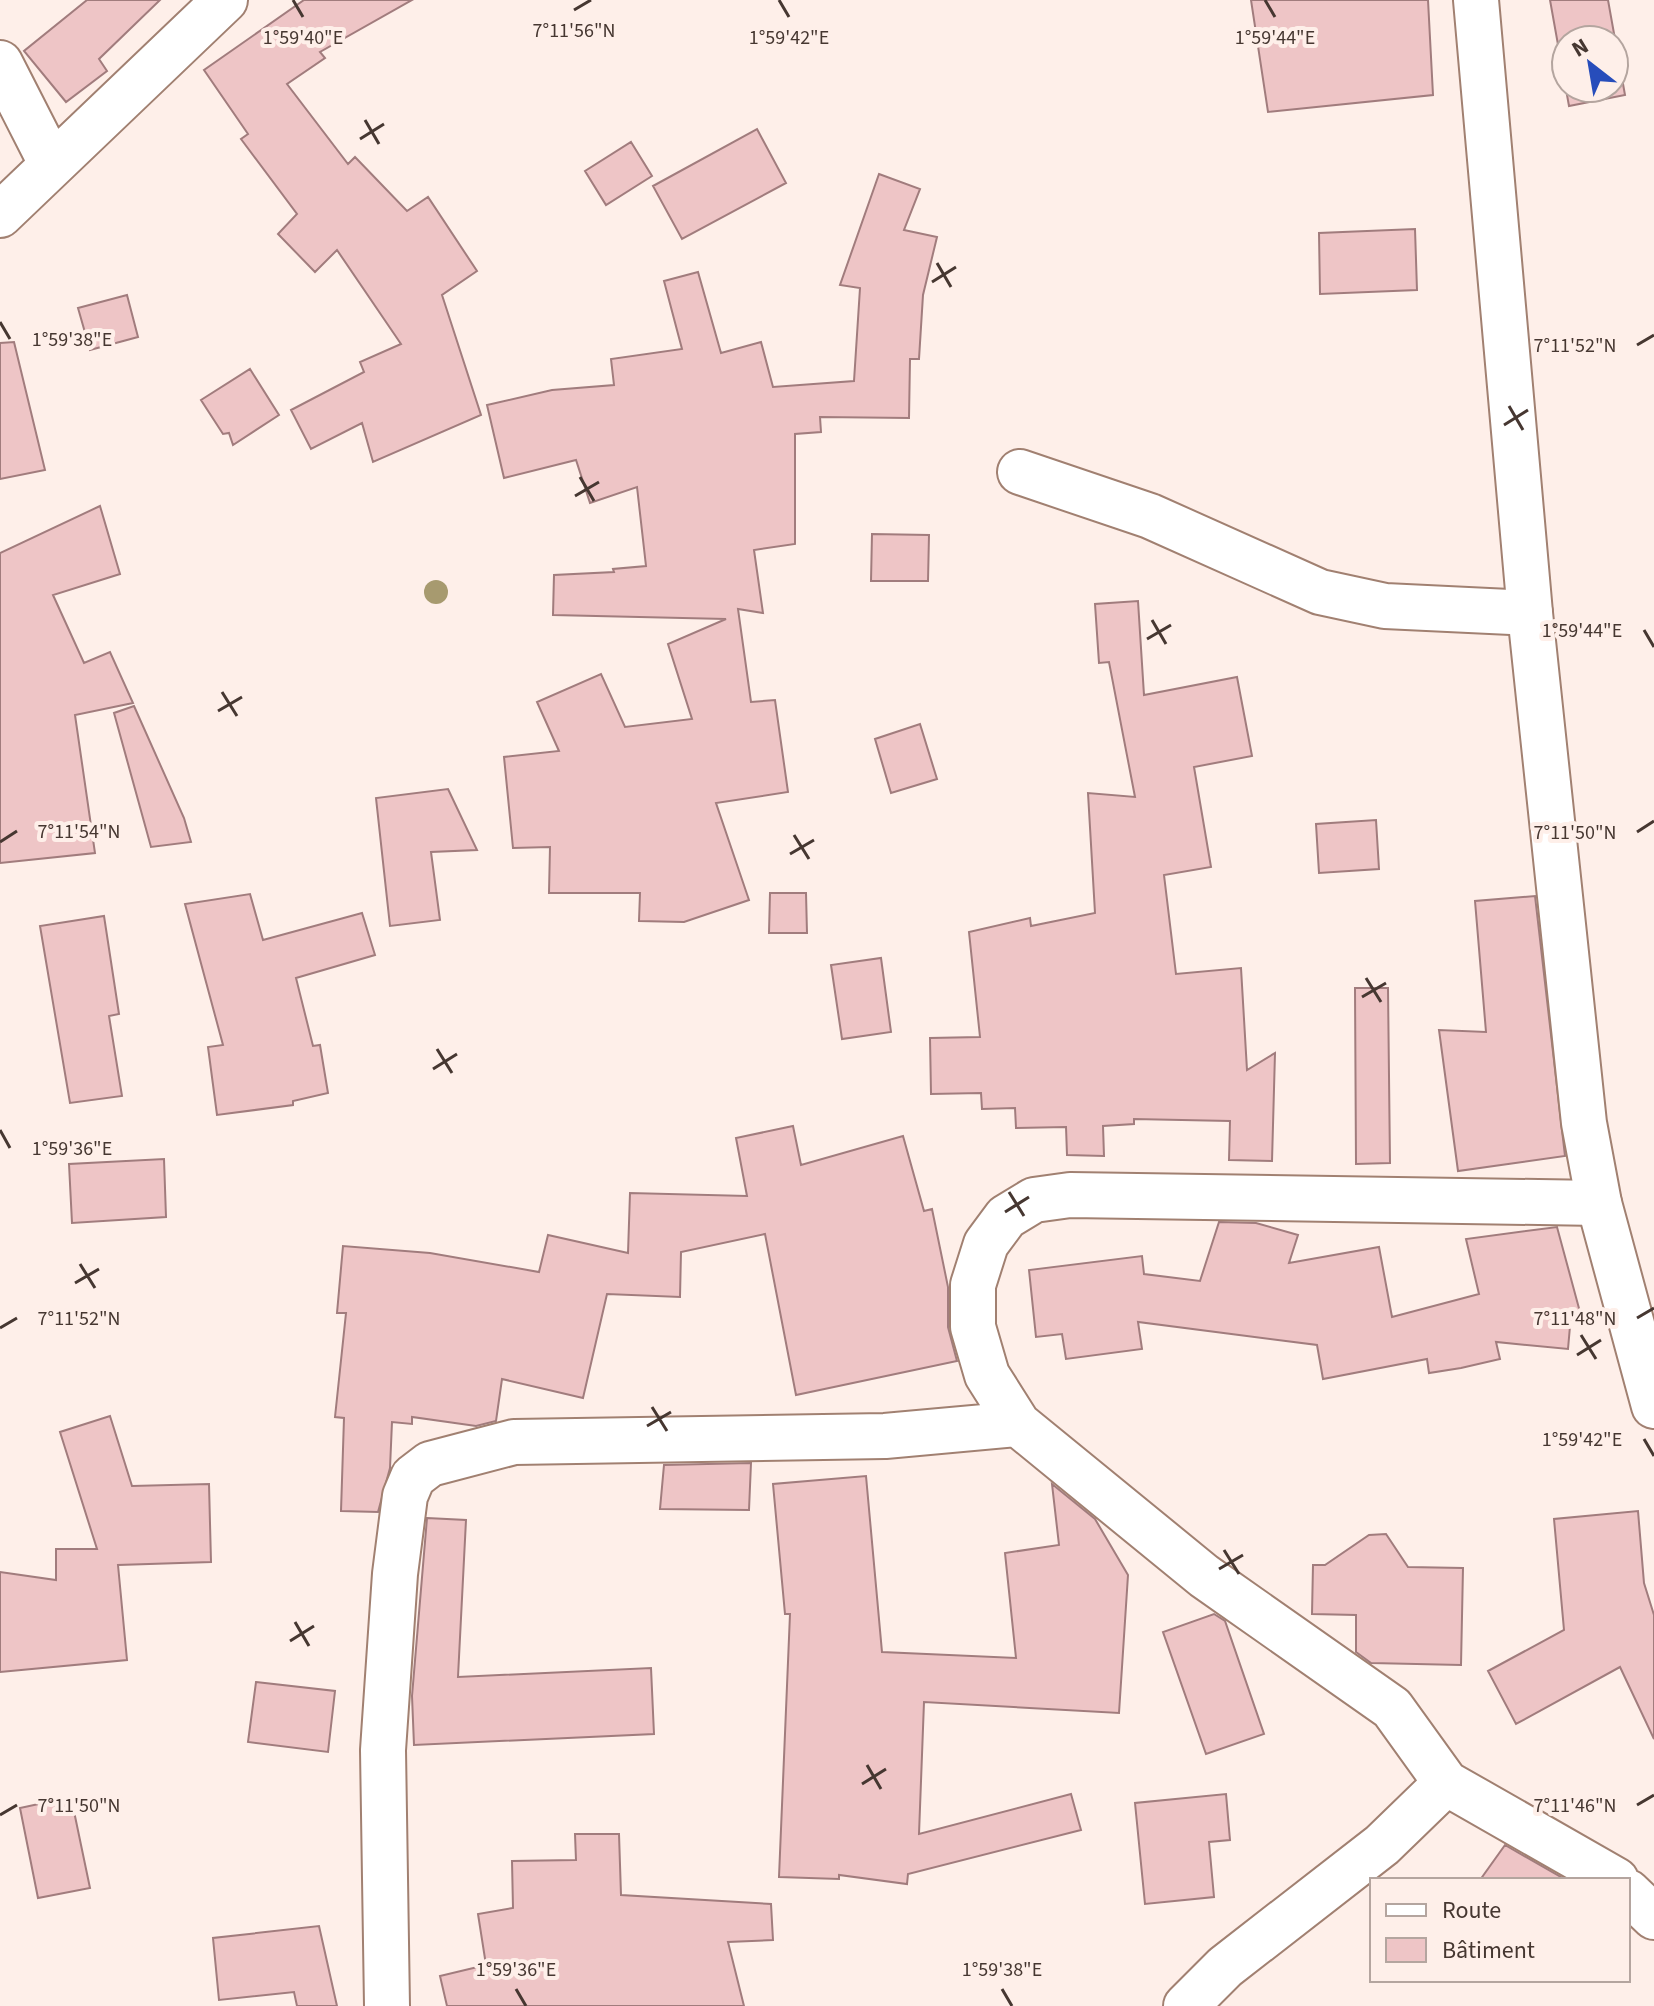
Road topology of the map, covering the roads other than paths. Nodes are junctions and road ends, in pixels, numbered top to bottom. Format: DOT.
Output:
graph roads {
  1 [pos="225,0"];
  2 [pos="1476,0"];
  3 [pos="0,63"];
  4 [pos="52,165"];
  5 [pos="0,215"];
  6 [pos="1020,472"];
  7 [pos="1530,613"];
  8 [pos="1599,1203"];
  9 [pos="1654,1406"];
  10 [pos="1018,1424"];
  11 [pos="1446,1783"];
  12 [pos="1612,1878"];
  13 [pos="1630,1894"];
  14 [pos="1654,1917"];
  15 [pos="387,2006"];
  16 [pos="1186,2006"];
  1 -- 4 [label="street"];
  2 -- 7 [label="street"];
  3 -- 4 [label="street"];
  4 -- 5 [label="street"];
  6 -- 7 [label="street"];
  7 -- 8 [label="street"];
  8 -- 9 [label="street"];
  8 -- 10 [label="street"];
  10 -- 11 [label="street"];
  10 -- 15 [label="street"];
  11 -- 12 [label="street"];
  11 -- 16 [label="street"];
  13 -- 14 [label="street"];
}
